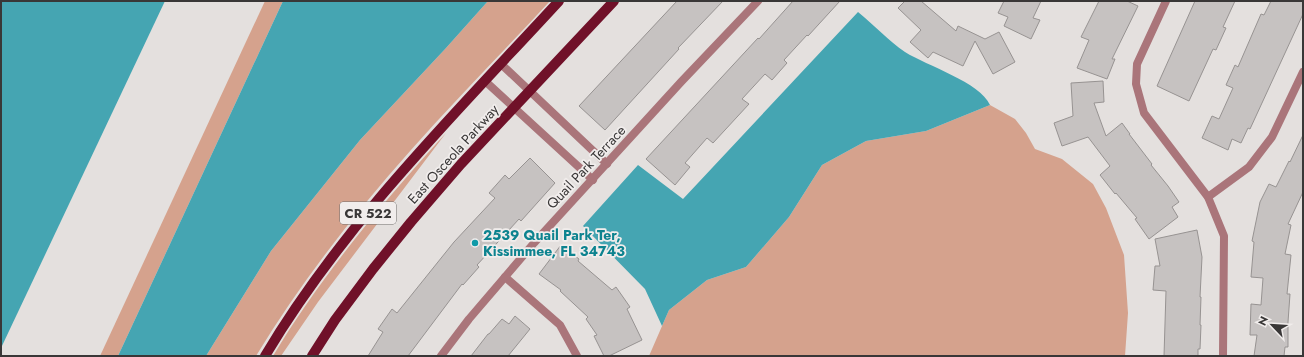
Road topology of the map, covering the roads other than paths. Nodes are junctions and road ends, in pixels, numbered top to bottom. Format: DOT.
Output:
graph roads {
  1 [pos="559,1"];
  2 [pos="614,1"];
  3 [pos="758,1"];
  4 [pos="1166,1"];
  5 [pos="501,64"];
  6 [pos="1303,72"];
  7 [pos="485,81"];
  8 [pos="530,91"];
  9 [pos="514,108"];
  10 [pos="607,164"];
  11 [pos="593,180"];
  12 [pos="1208,197"];
  13 [pos="505,277"];
  14 [pos="265,356"];
  15 [pos="312,356"];
  16 [pos="441,356"];
  17 [pos="576,356"];
  18 [pos="1223,356"];
  1 -- 5 [label="main road, East Osceola Parkway / CR 522"];
  2 -- 8 [label="main road, East Osceola Parkway / CR 522"];
  3 -- 10 [label="street, Quail Park Terrace"];
  4 -- 12 [label="street"];
  5 -- 7 [label="main road, East Osceola Parkway / CR 522"];
  5 -- 8 [label="street"];
  6 -- 12 [label="street"];
  7 -- 9 [label="street"];
  7 -- 14 [label="main road, East Osceola Parkway / CR 522"];
  8 -- 9 [label="main road, East Osceola Parkway / CR 522"];
  8 -- 10 [label="street"];
  9 -- 11 [label="street"];
  9 -- 15 [label="main road, East Osceola Parkway / CR 522"];
  10 -- 11 [label="street, Quail Park Terrace"];
  11 -- 13 [label="street, Quail Park Terrace"];
  12 -- 18 [label="street"];
  13 -- 16 [label="street, Quail Park Terrace"];
  13 -- 17 [label="street"];
}
